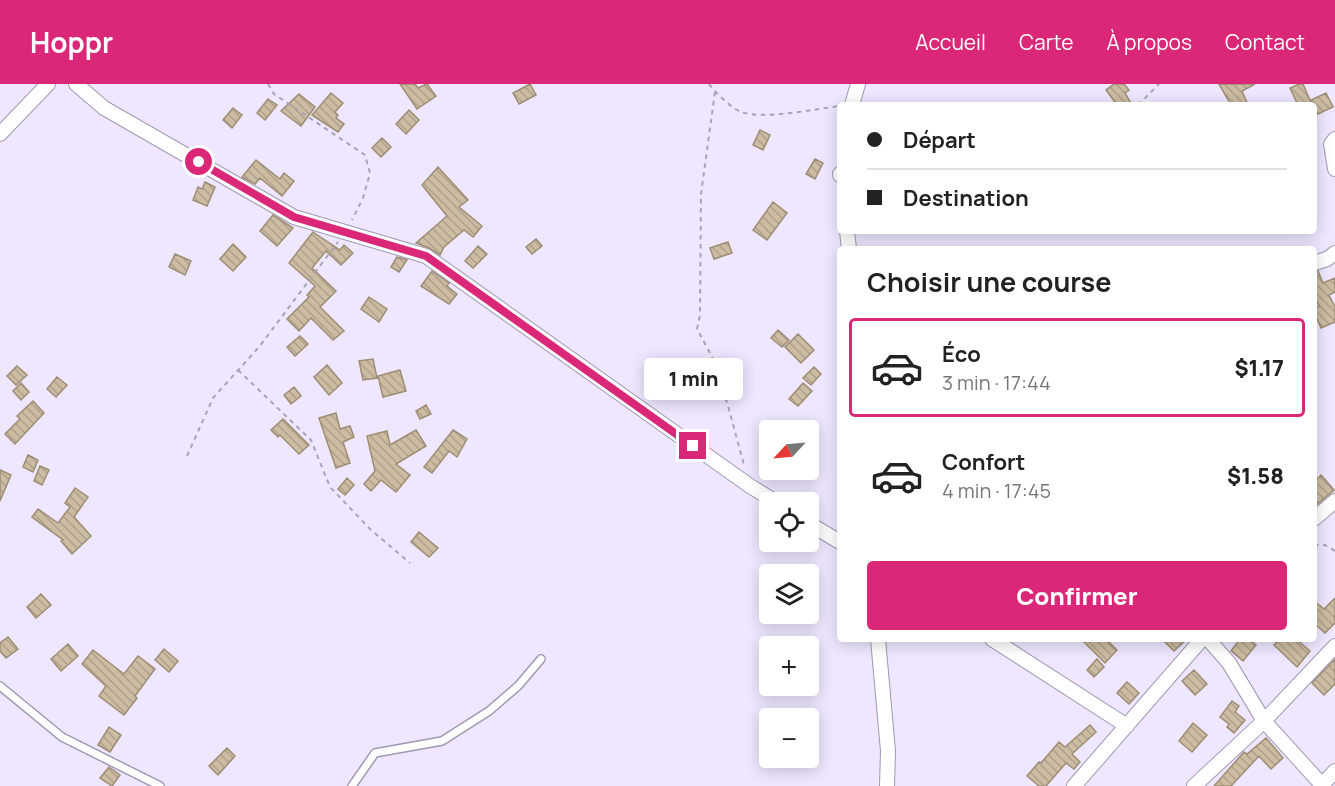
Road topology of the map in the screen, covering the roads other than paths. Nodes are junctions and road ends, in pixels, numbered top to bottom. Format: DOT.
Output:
graph roads {
  1 [pos="48,84"];
  2 [pos="76,84"];
  3 [pos="858,84"];
  4 [pos="853,102"];
  5 [pos="0,134"];
  6 [pos="1335,139"];
  7 [pos="1335,169"];
  8 [pos="1335,253"];
  9 [pos="1317,262"];
  10 [pos="760,492"];
  11 [pos="1335,501"];
  12 [pos="1317,516"];
  13 [pos="819,530"];
  14 [pos="837,540"];
  15 [pos="878,642"];
  16 [pos="997,642"];
  17 [pos="1199,642"];
  18 [pos="1211,642"];
  19 [pos="1335,646"];
  20 [pos="541,659"];
  21 [pos="0,686"];
  22 [pos="1264,721"];
  23 [pos="1127,726"];
  24 [pos="1335,771"];
  25 [pos="160,786"];
  26 [pos="352,786"];
  27 [pos="887,786"];
  28 [pos="1074,786"];
  29 [pos="1194,786"];
  30 [pos="1322,786"];
  1 -- 5 [label="street"];
  2 -- 10 [label="street"];
  3 -- 4 [label="street"];
  6 -- 7 [label="street"];
  8 -- 9 [label="street"];
  11 -- 12 [label="street"];
  13 -- 14 [label="street"];
  15 -- 27 [label="street"];
  16 -- 23 [label="street"];
  17 -- 23 [label="street"];
  18 -- 22 [label="street"];
  19 -- 22 [label="street"];
  20 -- 26 [label="lane"];
  21 -- 25 [label="lane"];
  22 -- 29 [label="street"];
  22 -- 30 [label="street"];
  23 -- 28 [label="street"];
  24 -- 30 [label="street"];
}
